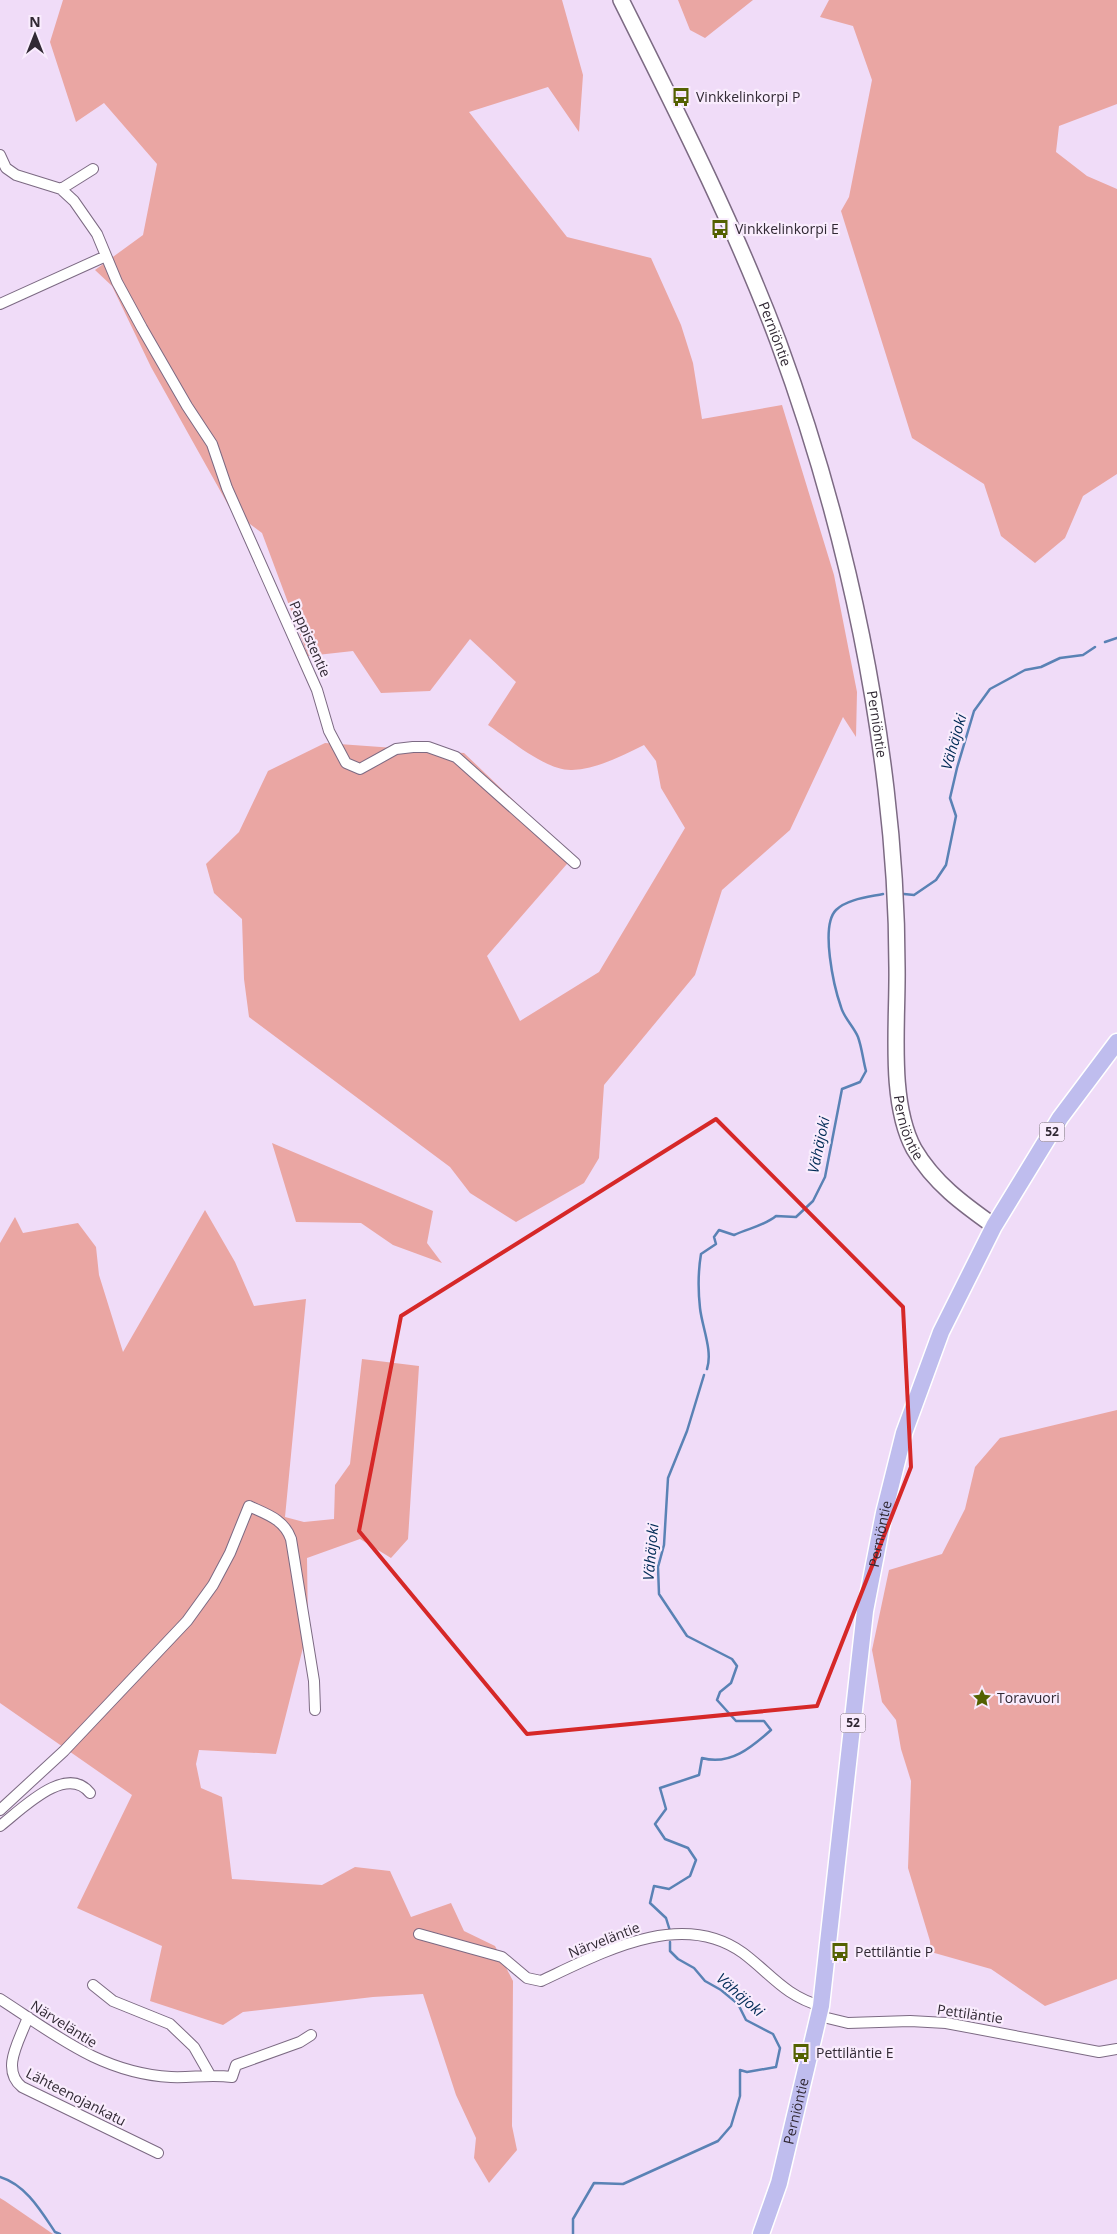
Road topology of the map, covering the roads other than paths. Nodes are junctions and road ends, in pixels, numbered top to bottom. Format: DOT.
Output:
graph roads {
  1 [pos="621,0"];
  2 [pos="0,156"];
  3 [pos="93,169"];
  4 [pos="3,170"];
  5 [pos="61,188"];
  6 [pos="106,256"];
  7 [pos="0,304"];
  8 [pos="575,863"];
  9 [pos="1117,1042"];
  10 [pos="994,1226"];
  11 [pos="315,1710"];
  12 [pos="90,1793"];
  13 [pos="0,1810"];
  14 [pos="0,1826"];
  15 [pos="419,1934"];
  16 [pos="93,1986"];
  17 [pos="0,1999"];
  18 [pos="820,2011"];
  19 [pos="28,2018"];
  20 [pos="311,2035"];
  21 [pos="1117,2050"];
  22 [pos="210,2074"];
  23 [pos="158,2153"];
  24 [pos="761,2234"];
  1 -- 10 [label="main road, Perniöntie"];
  2 -- 4 [label="street"];
  3 -- 5 [label="street"];
  4 -- 5 [label="street"];
  5 -- 6 [label="street, Pappistentie"];
  6 -- 7 [label="street"];
  6 -- 8 [label="street, Pappistentie"];
  9 -- 10 [label="main road, 52"];
  10 -- 18 [label="main road, Perniöntie / 52"];
  11 -- 13 [label="street"];
  12 -- 14 [label="street"];
  15 -- 18 [label="street, Närveläntie"];
  16 -- 22 [label="street"];
  17 -- 19 [label="street, Närveläntie"];
  18 -- 21 [label="street, Pettiläntie"];
  18 -- 24 [label="main road, Perniöntie / 52"];
  19 -- 22 [label="street, Närveläntie"];
  19 -- 23 [label="street, Lähteenojankatu"];
  20 -- 22 [label="street, Närveläntie"];
}
